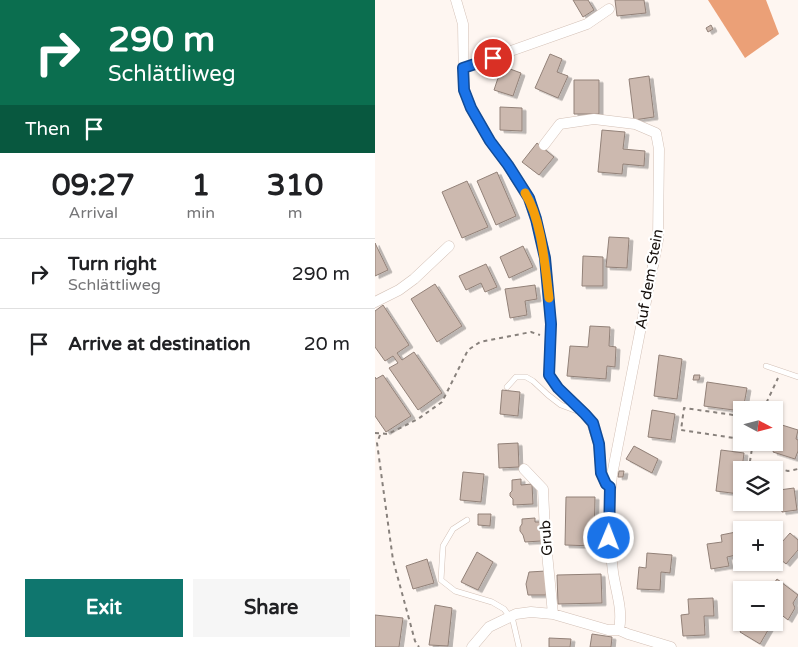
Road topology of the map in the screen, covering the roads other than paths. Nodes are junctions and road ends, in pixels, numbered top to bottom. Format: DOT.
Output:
graph roads {
  1 [pos="457,0"];
  2 [pos="609,10"];
  3 [pos="463,68"];
  4 [pos="544,145"];
  5 [pos="449,246"];
  6 [pos="375,302"];
  7 [pos="766,366"];
  8 [pos="798,377"];
  9 [pos="507,387"];
  10 [pos="585,414"];
  11 [pos="524,470"];
  12 [pos="610,487"];
  13 [pos="467,520"];
  14 [pos="553,614"];
  15 [pos="509,616"];
  16 [pos="619,630"];
  17 [pos="472,647"];
  18 [pos="519,647"];
  19 [pos="671,647"];
  1 -- 3 [label="street"];
  2 -- 3 [label="street"];
  3 -- 10 [label="street"];
  4 -- 12 [label="street, Auf dem Stein"];
  5 -- 6 [label="street"];
  7 -- 8 [label="lane"];
  9 -- 10 [label="lane"];
  10 -- 12 [label="street"];
  11 -- 14 [label="street, Grub"];
  12 -- 16 [label="street"];
  13 -- 15 [label="lane"];
  14 -- 15 [label="street"];
  14 -- 16 [label="street"];
  15 -- 17 [label="street"];
  15 -- 18 [label="lane"];
  16 -- 19 [label="street"];
}
